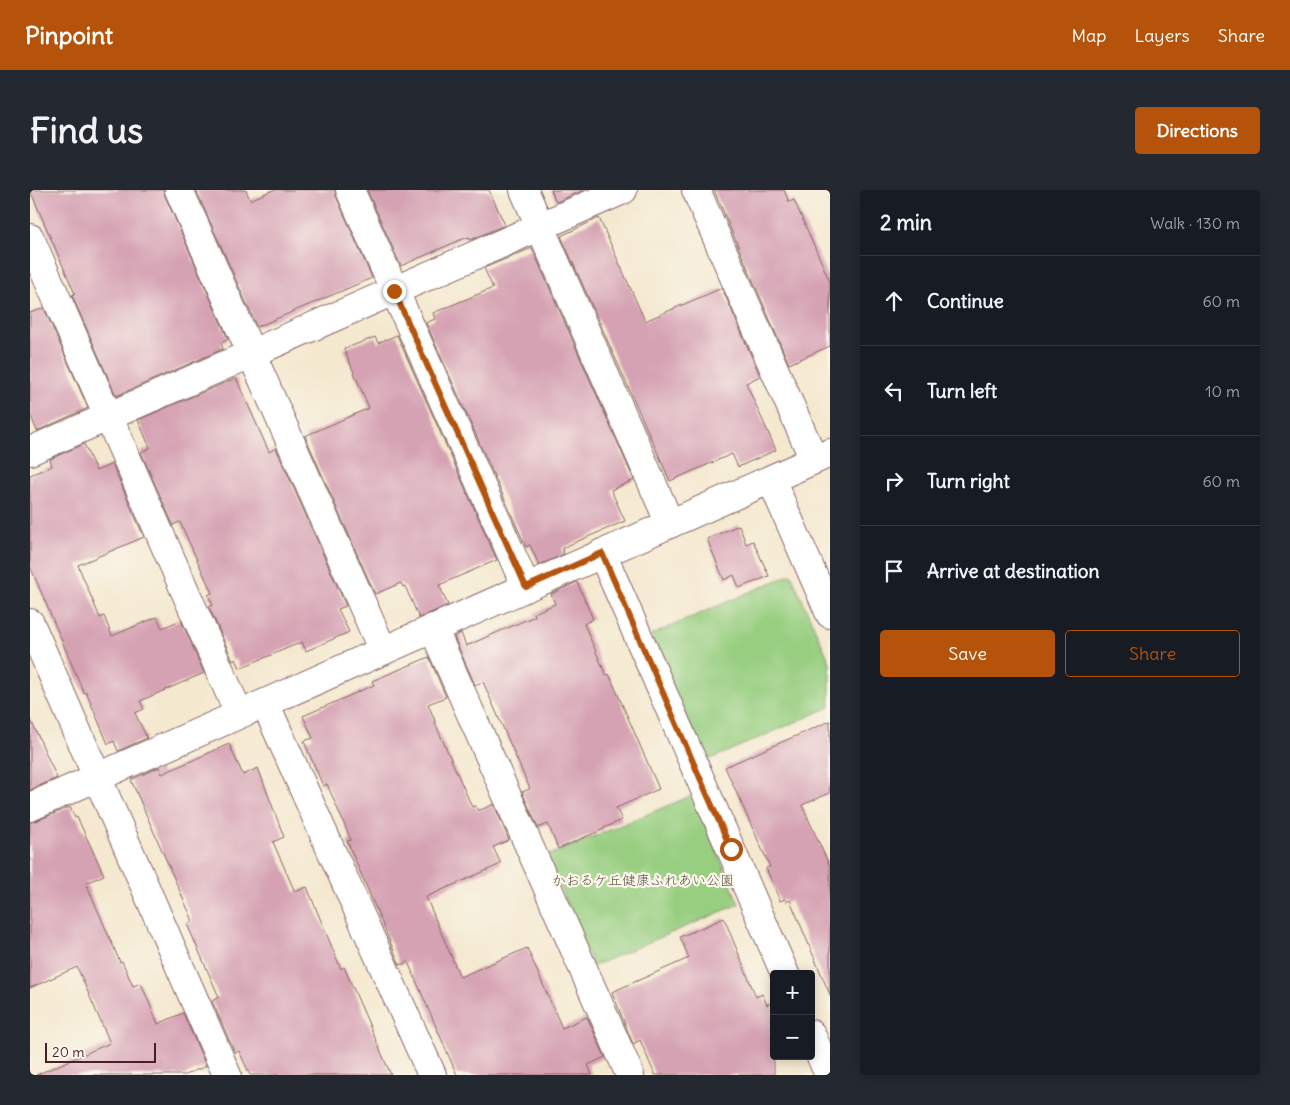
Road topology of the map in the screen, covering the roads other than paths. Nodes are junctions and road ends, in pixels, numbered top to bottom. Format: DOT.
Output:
graph roads {
  1 [pos="179,190"];
  2 [pos="350,190"];
  3 [pos="524,190"];
  4 [pos="623,190"];
  5 [pos="696,190"];
  6 [pos="541,226"];
  7 [pos="30,238"];
  8 [pos="394,291"];
  9 [pos="251,354"];
  10 [pos="108,417"];
  11 [pos="30,451"];
  12 [pos="822,456"];
  13 [pos="771,479"];
  14 [pos="670,524"];
  15 [pos="602,553"];
  16 [pos="526,587"];
  17 [pos="830,614"];
  18 [pos="30,623"];
  19 [pos="433,628"];
  20 [pos="383,651"];
  21 [pos="265,703"];
  22 [pos="239,714"];
  23 [pos="97,778"];
  24 [pos="30,807"];
  25 [pos="783,970"];
  26 [pos="815,1043"];
  27 [pos="227,1075"];
  28 [pos="432,1075"];
  29 [pos="630,1075"];
  30 [pos="829,1075"];
  1 -- 9 [label="street"];
  2 -- 8 [label="street"];
  3 -- 6 [label="street"];
  4 -- 6 [label="street"];
  5 -- 12 [label="street"];
  6 -- 8 [label="street"];
  6 -- 14 [label="street"];
  7 -- 10 [label="street"];
  8 -- 9 [label="street"];
  8 -- 16 [label="street"];
  9 -- 10 [label="street"];
  9 -- 20 [label="street"];
  10 -- 11 [label="street"];
  10 -- 22 [label="street"];
  12 -- 13 [label="street"];
  13 -- 14 [label="street"];
  13 -- 17 [label="street"];
  14 -- 15 [label="street"];
  15 -- 16 [label="street"];
  15 -- 25 [label="street"];
  16 -- 19 [label="street"];
  18 -- 23 [label="street"];
  19 -- 20 [label="street"];
  19 -- 29 [label="street"];
  20 -- 21 [label="street"];
  21 -- 22 [label="street"];
  21 -- 28 [label="street"];
  22 -- 23 [label="street"];
  23 -- 24 [label="street"];
  23 -- 27 [label="street"];
  26 -- 30 [label="street"];
}
